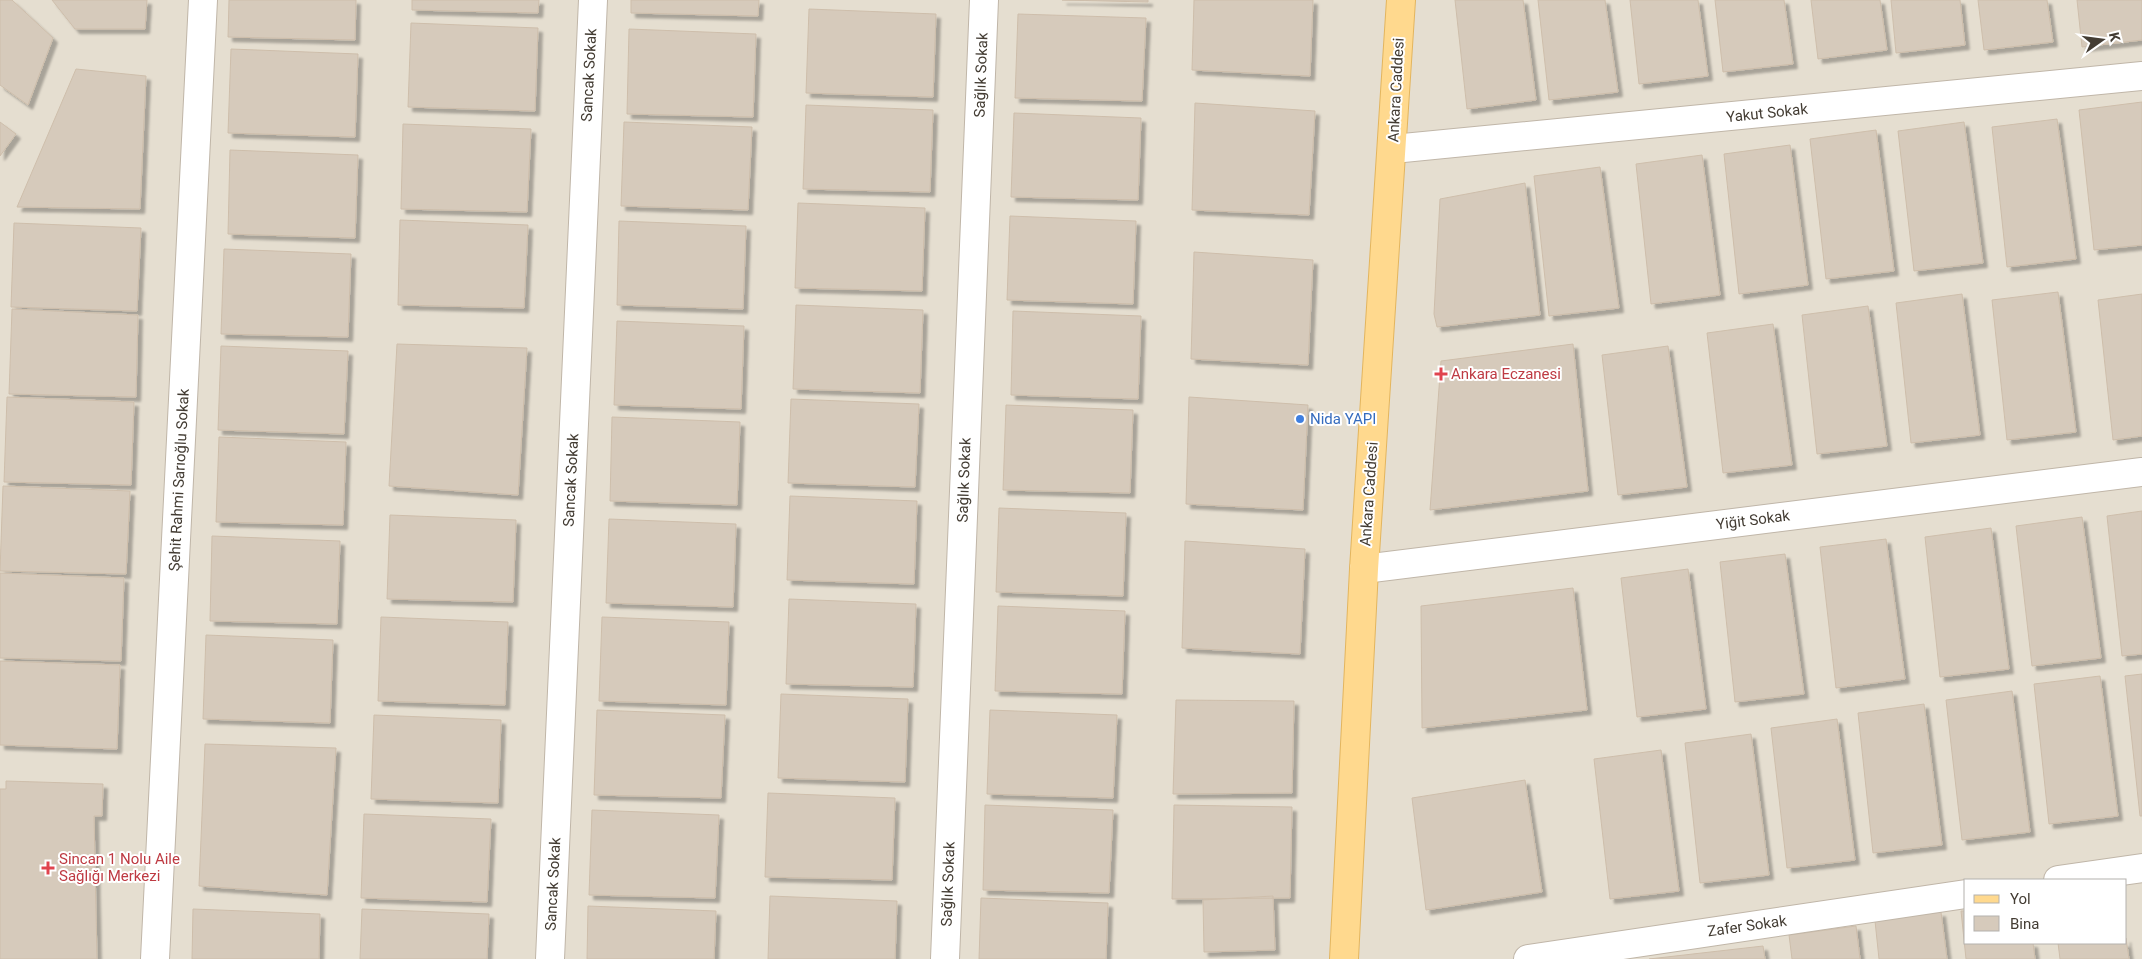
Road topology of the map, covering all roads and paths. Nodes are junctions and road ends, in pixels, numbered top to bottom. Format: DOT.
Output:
graph roads {
  1 [pos="203,0"];
  2 [pos="593,0"];
  3 [pos="984,0"];
  4 [pos="1402,0"];
  5 [pos="2142,76"];
  6 [pos="1393,149"];
  7 [pos="2142,472"];
  8 [pos="1364,569"];
  9 [pos="2142,868"];
  10 [pos="2065,879"];
  11 [pos="1964,894"];
  12 [pos="155,959"];
  13 [pos="550,959"];
  14 [pos="945,959"];
  15 [pos="1344,959"];
  16 [pos="1528,959"];
  1 -- 12 [label="street, Şehit Rahmi Sarıoğlu Sokak"];
  2 -- 13 [label="street, Sancak Sokak"];
  3 -- 14 [label="street, Sağlık Sokak"];
  4 -- 6 [label="main road, Ankara Caddesi"];
  5 -- 6 [label="street, Yakut Sokak"];
  6 -- 8 [label="main road, Ankara Caddesi"];
  7 -- 8 [label="street, Yiğit Sokak"];
  8 -- 15 [label="main road, Ankara Caddesi"];
  9 -- 10 [label="street"];
  11 -- 16 [label="street, Zafer Sokak"];
}
